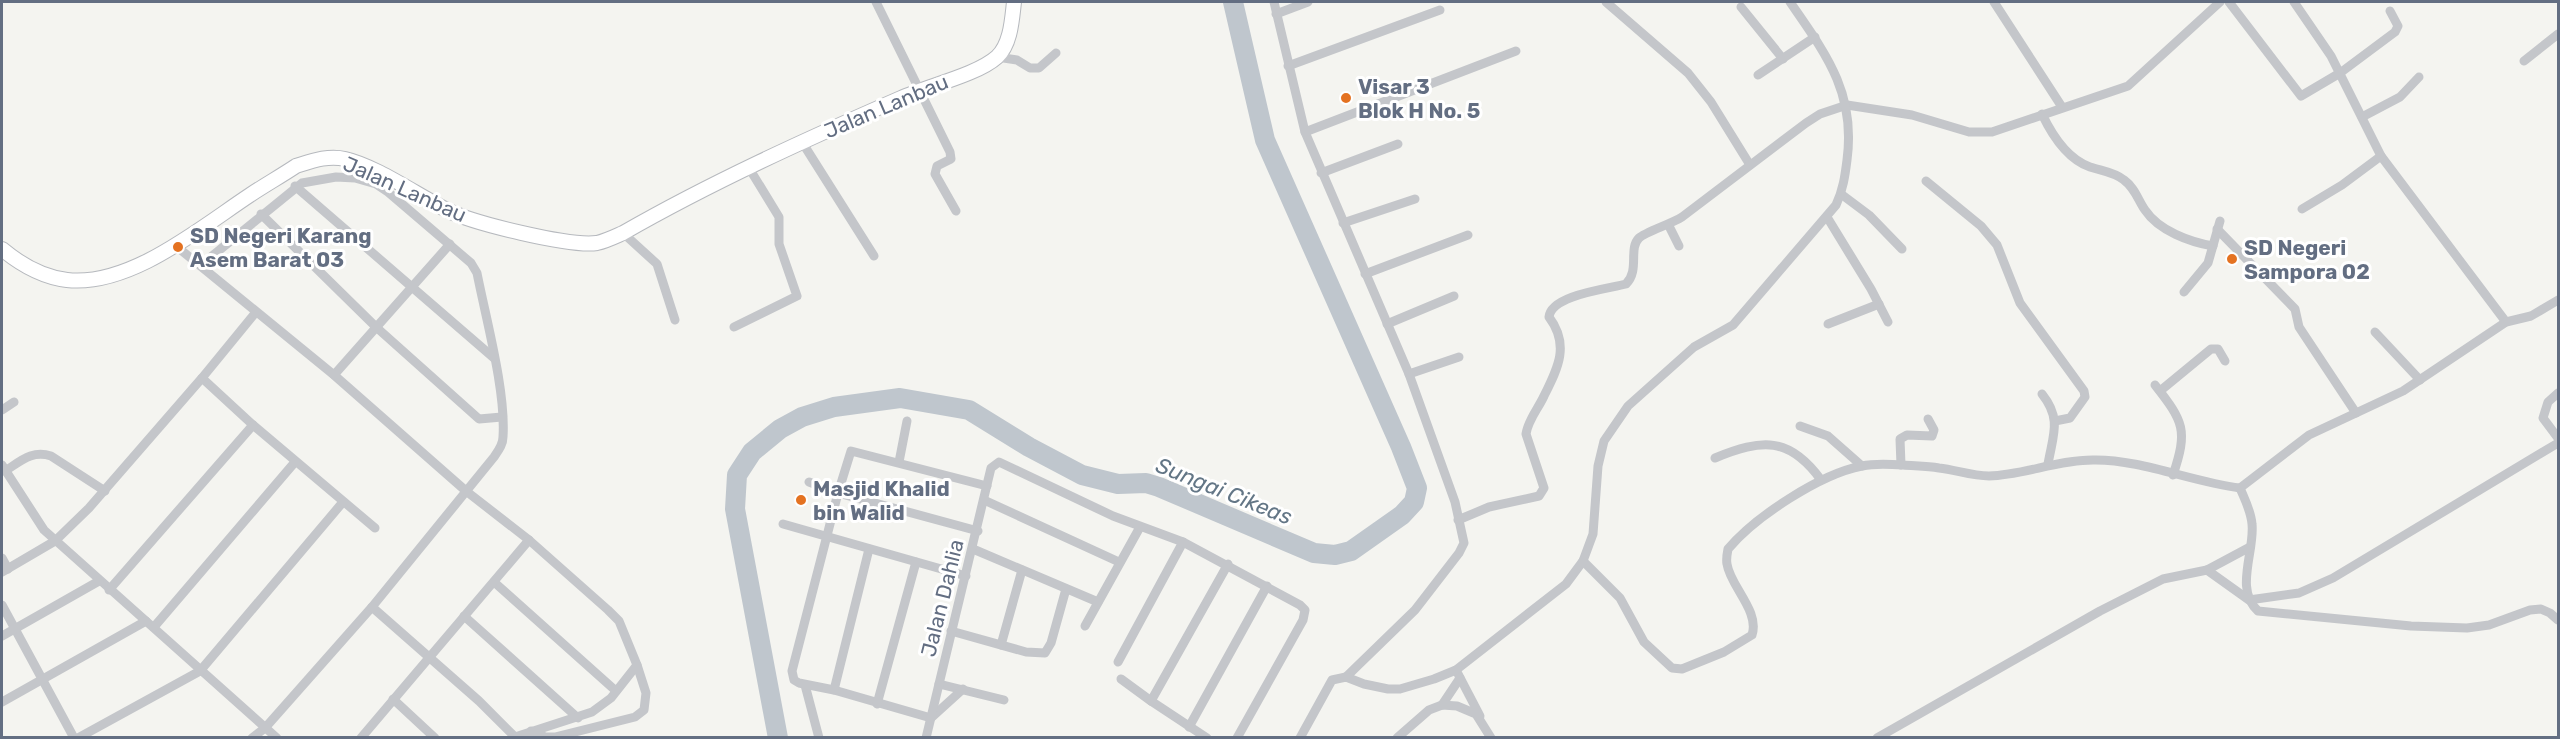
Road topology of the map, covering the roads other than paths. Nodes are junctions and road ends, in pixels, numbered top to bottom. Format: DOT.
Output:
graph roads {
  1 [pos="876,2"];
  2 [pos="1014,2"];
  3 [pos="1274,2"];
  4 [pos="1308,2"];
  5 [pos="1606,2"];
  6 [pos="1790,2"];
  7 [pos="1994,2"];
  8 [pos="2220,2"];
  9 [pos="2229,2"];
  10 [pos="2294,2"];
  11 [pos="1741,7"];
  12 [pos="1440,10"];
  13 [pos="2390,11"];
  14 [pos="1276,14"];
  15 [pos="2559,34"];
  16 [pos="1815,37"];
  17 [pos="1516,51"];
  18 [pos="1056,53"];
  19 [pos="997,57"];
  20 [pos="1783,59"];
  21 [pos="2523,61"];
  22 [pos="1288,66"];
  23 [pos="2340,73"];
  24 [pos="1758,75"];
  25 [pos="2419,76"];
  26 [pos="919,90"];
  27 [pos="1847,105"];
  28 [pos="2062,107"];
  29 [pos="2042,114"];
  30 [pos="2362,117"];
  31 [pos="1305,132"];
  32 [pos="802,142"];
  33 [pos="1398,144"];
  34 [pos="2381,156"];
  35 [pos="1750,165"];
  36 [pos="749,168"];
  37 [pos="1321,173"];
  38 [pos="1926,182"];
  39 [pos="295,186"];
  40 [pos="1841,194"];
  41 [pos="1415,199"];
  42 [pos="2302,209"];
  43 [pos="956,210"];
  44 [pos="261,214"];
  45 [pos="1827,217"];
  46 [pos="1343,223"];
  47 [pos="1669,226"];
  48 [pos="623,233"];
  49 [pos="1468,235"];
  50 [pos="450,244"];
  51 [pos="176,246"];
  52 [pos="1679,246"];
  53 [pos="2212,246"];
  54 [pos="2,249"];
  55 [pos="1902,249"];
  56 [pos="873,256"];
  57 [pos="201,265"];
  58 [pos="1365,274"];
  59 [pos="411,289"];
  60 [pos="2184,292"];
  61 [pos="1454,296"];
  62 [pos="2559,300"];
  63 [pos="1879,304"];
  64 [pos="256,312"];
  65 [pos="675,320"];
  66 [pos="1888,322"];
  67 [pos="2506,322"];
  68 [pos="1387,324"];
  69 [pos="1828,324"];
  70 [pos="376,327"];
  71 [pos="734,327"];
  72 [pos="2375,332"];
  73 [pos="1459,357"];
  74 [pos="494,358"];
  75 [pos="2225,361"];
  76 [pos="1408,374"];
  77 [pos="334,375"];
  78 [pos="202,378"];
  79 [pos="2420,380"];
  80 [pos="2559,393"];
  81 [pos="2042,394"];
  82 [pos="14,402"];
  83 [pos="2,410"];
  84 [pos="2356,413"];
  85 [pos="502,417"];
  86 [pos="1928,419"];
  87 [pos="907,421"];
  88 [pos="2055,421"];
  89 [pos="253,424"];
  90 [pos="1800,426"];
  91 [pos="2559,438"];
  92 [pos="2559,443"];
  93 [pos="1715,458"];
  94 [pos="296,462"];
  95 [pos="899,462"];
  96 [pos="2048,464"];
  97 [pos="1901,465"];
  98 [pos="1862,466"];
  99 [pos="3,468"];
  100 [pos="2173,475"];
  101 [pos="1821,480"];
  102 [pos="809,483"];
  103 [pos="987,486"];
  104 [pos="2241,488"];
  105 [pos="105,491"];
  106 [pos="466,491"];
  107 [pos="838,493"];
  108 [pos="984,500"];
  109 [pos="343,502"];
  110 [pos="1458,520"];
  111 [pos="783,524"];
  112 [pos="1140,526"];
  113 [pos="375,528"];
  114 [pos="978,531"];
  115 [pos="826,537"];
  116 [pos="529,540"];
  117 [pos="55,541"];
  118 [pos="1183,542"];
  119 [pos="2250,547"];
  120 [pos="869,549"];
  121 [pos="973,549"];
  122 [pos="2,558"];
  123 [pos="1583,561"];
  124 [pos="916,562"];
  125 [pos="1119,562"];
  126 [pos="1228,564"];
  127 [pos="1022,570"];
  128 [pos="2207,570"];
  129 [pos="4,571"];
  130 [pos="966,576"];
  131 [pos="99,580"];
  132 [pos="494,582"];
  133 [pos="1267,586"];
  134 [pos="1066,589"];
  135 [pos="109,590"];
  136 [pos="2249,600"];
  137 [pos="1098,602"];
  138 [pos="2,605"];
  139 [pos="372,607"];
  140 [pos="464,616"];
  141 [pos="2559,620"];
  142 [pos="150,624"];
  143 [pos="1085,626"];
  144 [pos="14,629"];
  145 [pos="951,631"];
  146 [pos="2,636"];
  147 [pos="1000,645"];
  148 [pos="429,659"];
  149 [pos="1118,662"];
  150 [pos="637,665"];
  151 [pos="201,671"];
  152 [pos="1458,674"];
  153 [pos="1346,677"];
  154 [pos="1121,679"];
  155 [pos="41,680"];
  156 [pos="939,684"];
  157 [pos="805,685"];
  158 [pos="963,689"];
  159 [pos="834,690"];
  160 [pos="616,691"];
  161 [pos="393,699"];
  162 [pos="1004,700"];
  163 [pos="1151,701"];
  164 [pos="2,702"];
  165 [pos="877,704"];
  166 [pos="1443,705"];
  167 [pos="1480,717"];
  168 [pos="578,718"];
  169 [pos="931,718"];
  170 [pos="1189,727"];
  171 [pos="265,728"];
  172 [pos="531,731"];
  173 [pos="363,737"];
  174 [pos="514,737"];
  175 [pos="820,737"];
  176 [pos="76,738"];
  177 [pos="252,738"];
  178 [pos="278,738"];
  179 [pos="435,738"];
  180 [pos="926,738"];
  181 [pos="1207,738"];
  182 [pos="1237,738"];
  183 [pos="1300,738"];
  184 [pos="1397,738"];
  185 [pos="1491,738"];
  186 [pos="1877,738"];
  1 -- 26 [label="street"];
  2 -- 19 [label="street"];
  3 -- 14 [label="street"];
  4 -- 14 [label="street"];
  5 -- 35 [label="street"];
  6 -- 16 [label="street"];
  7 -- 28 [label="street"];
  8 -- 28 [label="street"];
  9 -- 23 [label="street"];
  10 -- 23 [label="street"];
  11 -- 20 [label="street"];
  12 -- 22 [label="street"];
  13 -- 23 [label="street"];
  14 -- 22 [label="street"];
  15 -- 21 [label="street"];
  16 -- 20 [label="street"];
  16 -- 27 [label="street"];
  17 -- 31 [label="street"];
  18 -- 19 [label="street"];
  19 -- 26 [label="street, Jalan Lanbau"];
  20 -- 24 [label="street"];
  22 -- 31 [label="street"];
  23 -- 30 [label="street"];
  25 -- 30 [label="street"];
  26 -- 32 [label="street, Jalan Lanbau"];
  26 -- 43 [label="street"];
  27 -- 29 [label="street"];
  27 -- 35 [label="street"];
  27 -- 40 [label="street"];
  28 -- 29 [label="street"];
  29 -- 53 [label="street"];
  30 -- 34 [label="street"];
  31 -- 37 [label="street"];
  32 -- 36 [label="street, Jalan Lanbau"];
  32 -- 56 [label="street"];
  33 -- 37 [label="street"];
  34 -- 42 [label="street"];
  34 -- 67 [label="street"];
  35 -- 47 [label="street"];
  36 -- 48 [label="street, Jalan Lanbau"];
  36 -- 71 [label="street"];
  37 -- 46 [label="street"];
  38 -- 88 [label="street"];
  39 -- 44 [label="street"];
  39 -- 50 [label="street"];
  39 -- 59 [label="street"];
  40 -- 45 [label="street"];
  40 -- 55 [label="street"];
  41 -- 46 [label="street"];
  44 -- 57 [label="street"];
  44 -- 70 [label="street"];
  45 -- 63 [label="street"];
  45 -- 123 [label="street"];
  46 -- 58 [label="street"];
  47 -- 52 [label="street"];
  47 -- 110 [label="street"];
  48 -- 51 [label="street, Jalan Lanbau"];
  48 -- 65 [label="street"];
  49 -- 58 [label="street"];
  50 -- 59 [label="street"];
  50 -- 74 [label="street"];
  51 -- 54 [label="street, Jalan Lanbau"];
  51 -- 57 [label="street"];
  53 -- 60 [label="street"];
  53 -- 84 [label="street"];
  57 -- 64 [label="street"];
  58 -- 68 [label="street"];
  59 -- 70 [label="street"];
  59 -- 74 [label="street"];
  61 -- 68 [label="street"];
  62 -- 67 [label="street"];
  63 -- 66 [label="street"];
  63 -- 69 [label="street"];
  64 -- 77 [label="street"];
  64 -- 78 [label="street"];
  67 -- 79 [label="street"];
  68 -- 76 [label="street"];
  70 -- 77 [label="street"];
  70 -- 85 [label="street"];
  72 -- 79 [label="street"];
  73 -- 76 [label="street"];
  74 -- 85 [label="street"];
  75 -- 100 [label="street"];
  76 -- 110 [label="street"];
  77 -- 106 [label="street"];
  78 -- 89 [label="street"];
  78 -- 105 [label="street"];
  79 -- 84 [label="street"];
  80 -- 91 [label="street"];
  81 -- 88 [label="street"];
  82 -- 83 [label="street"];
  84 -- 104 [label="street"];
  85 -- 106 [label="street"];
  86 -- 97 [label="street"];
  87 -- 95 [label="street"];
  88 -- 96 [label="street"];
  89 -- 94 [label="street"];
  89 -- 135 [label="street"];
  90 -- 98 [label="street"];
  92 -- 136 [label="street"];
  93 -- 101 [label="street"];
  94 -- 109 [label="street"];
  94 -- 142 [label="street"];
  95 -- 103 [label="street"];
  95 -- 107 [label="street"];
  96 -- 97 [label="street"];
  96 -- 100 [label="street"];
  97 -- 98 [label="street"];
  98 -- 101 [label="street"];
  99 -- 105 [label="street"];
  99 -- 117 [label="street"];
  100 -- 104 [label="street"];
  101 -- 123 [label="street"];
  102 -- 107 [label="street"];
  103 -- 108 [label="street, Jalan Dahlia"];
  103 -- 112 [label="street, Jalan Dahlia"];
  104 -- 119 [label="street"];
  105 -- 117 [label="street"];
  106 -- 116 [label="street"];
  106 -- 139 [label="street"];
  107 -- 114 [label="street"];
  107 -- 115 [label="street"];
  108 -- 114 [label="street, Jalan Dahlia"];
  108 -- 125 [label="street"];
  109 -- 113 [label="street"];
  109 -- 151 [label="street"];
  110 -- 153 [label="street"];
  111 -- 115 [label="street"];
  112 -- 118 [label="street"];
  112 -- 125 [label="street"];
  114 -- 121 [label="street, Jalan Dahlia"];
  115 -- 120 [label="street"];
  115 -- 157 [label="street"];
  116 -- 132 [label="street"];
  116 -- 150 [label="street"];
  117 -- 129 [label="street"];
  117 -- 131 [label="street"];
  118 -- 126 [label="street"];
  118 -- 149 [label="street"];
  119 -- 128 [label="street"];
  119 -- 136 [label="street"];
  120 -- 124 [label="street"];
  120 -- 159 [label="street"];
  121 -- 127 [label="street"];
  121 -- 130 [label="street, Jalan Dahlia"];
  122 -- 129 [label="street"];
  123 -- 152 [label="street"];
  124 -- 130 [label="street"];
  124 -- 165 [label="street"];
  125 -- 137 [label="street"];
  126 -- 133 [label="street"];
  126 -- 163 [label="street"];
  127 -- 134 [label="street"];
  127 -- 147 [label="street"];
  128 -- 136 [label="street"];
  128 -- 186 [label="street"];
  130 -- 145 [label="street, Jalan Dahlia"];
  131 -- 135 [label="street"];
  131 -- 144 [label="street"];
  132 -- 140 [label="street"];
  132 -- 160 [label="street"];
  133 -- 170 [label="street"];
  133 -- 182 [label="street"];
  134 -- 137 [label="street"];
  134 -- 147 [label="street"];
  135 -- 142 [label="street"];
  136 -- 141 [label="street"];
  137 -- 143 [label="street"];
  138 -- 144 [label="street"];
  139 -- 148 [label="street"];
  139 -- 171 [label="street"];
  140 -- 148 [label="street"];
  140 -- 168 [label="street"];
  142 -- 151 [label="street"];
  142 -- 155 [label="street"];
  144 -- 146 [label="street"];
  144 -- 155 [label="street"];
  145 -- 147 [label="street"];
  145 -- 156 [label="street, Jalan Dahlia"];
  148 -- 161 [label="street"];
  148 -- 174 [label="street"];
  150 -- 160 [label="street"];
  150 -- 172 [label="street"];
  151 -- 171 [label="street"];
  151 -- 176 [label="street"];
  152 -- 153 [label="street"];
  152 -- 166 [label="street"];
  152 -- 167 [label="street"];
  153 -- 183 [label="street"];
  154 -- 163 [label="street"];
  155 -- 164 [label="street"];
  155 -- 176 [label="street"];
  156 -- 158 [label="street"];
  156 -- 169 [label="street, Jalan Dahlia"];
  157 -- 159 [label="street"];
  157 -- 175 [label="street"];
  158 -- 162 [label="street"];
  158 -- 169 [label="street"];
  159 -- 165 [label="street"];
  160 -- 168 [label="street"];
  161 -- 173 [label="street"];
  161 -- 179 [label="street"];
  163 -- 170 [label="street"];
  165 -- 169 [label="street"];
  166 -- 167 [label="street"];
  166 -- 184 [label="street"];
  167 -- 185 [label="street"];
  168 -- 172 [label="street"];
  169 -- 180 [label="street, Jalan Dahlia"];
  170 -- 181 [label="street"];
  171 -- 177 [label="street"];
  171 -- 178 [label="street"];
  172 -- 174 [label="street"];
}
